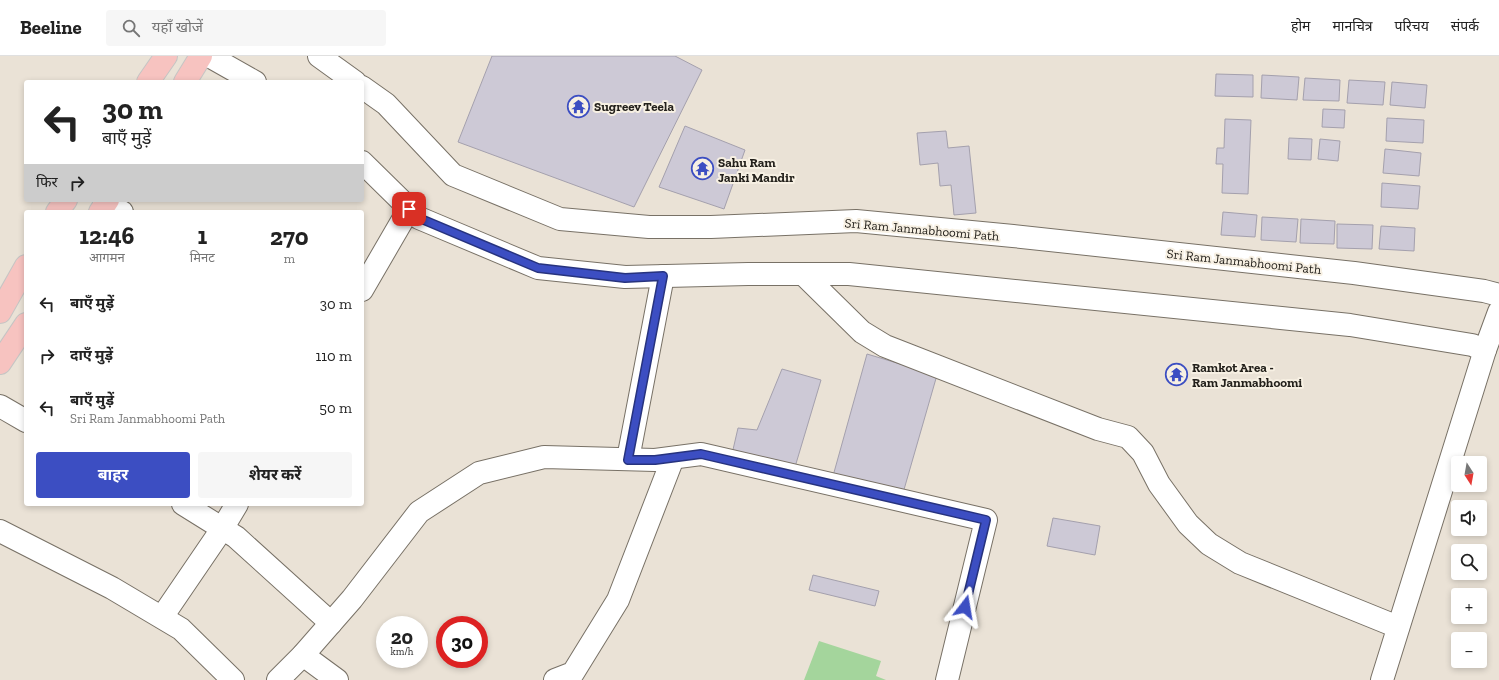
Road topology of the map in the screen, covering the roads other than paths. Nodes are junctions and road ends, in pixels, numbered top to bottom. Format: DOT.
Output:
graph roads {
  1 [pos="166,56"];
  2 [pos="201,56"];
  3 [pos="209,56"];
  4 [pos="319,56"];
  5 [pos="149,80"];
  6 [pos="185,80"];
  7 [pos="251,80"];
  8 [pos="352,80"];
  9 [pos="364,88"];
  10 [pos="364,164"];
  11 [pos="409,209"];
  12 [pos="24,270"];
  13 [pos="803,274"];
  14 [pos="663,276"];
  15 [pos="364,287"];
  16 [pos="1499,295"];
  17 [pos="0,312"];
  18 [pos="1499,312"];
  19 [pos="24,327"];
  20 [pos="1485,350"];
  21 [pos="0,363"];
  22 [pos="0,406"];
  23 [pos="24,420"];
  24 [pos="673,458"];
  25 [pos="628,460"];
  26 [pos="186,506"];
  27 [pos="236,506"];
  28 [pos="222,529"];
  29 [pos="0,531"];
  30 [pos="162,617"];
  31 [pos="331,623"];
  32 [pos="1398,627"];
  33 [pos="303,655"];
  34 [pos="233,680"];
  35 [pos="278,680"];
  36 [pos="338,680"];
  37 [pos="555,680"];
  38 [pos="947,680"];
  39 [pos="1382,680"];
  1 -- 5 [label="main road"];
  2 -- 6 [label="main road"];
  3 -- 7 [label="street"];
  4 -- 8 [label="street"];
  9 -- 16 [label="street, Sri Ram Janmabhoomi Path"];
  10 -- 11 [label="street"];
  11 -- 14 [label="street"];
  11 -- 15 [label="street"];
  12 -- 17 [label="main road"];
  13 -- 14 [label="street"];
  13 -- 20 [label="street"];
  13 -- 32 [label="street"];
  14 -- 25 [label="street"];
  18 -- 20 [label="street"];
  19 -- 21 [label="main road"];
  20 -- 32 [label="street"];
  22 -- 23 [label="street"];
  24 -- 25 [label="street"];
  24 -- 37 [label="street"];
  24 -- 38 [label="street"];
  25 -- 31 [label="street"];
  26 -- 28 [label="street"];
  27 -- 28 [label="street"];
  28 -- 30 [label="street"];
  28 -- 31 [label="street"];
  29 -- 30 [label="street"];
  30 -- 34 [label="street"];
  31 -- 33 [label="street"];
  32 -- 39 [label="street"];
  33 -- 35 [label="street"];
  33 -- 36 [label="street"];
}
